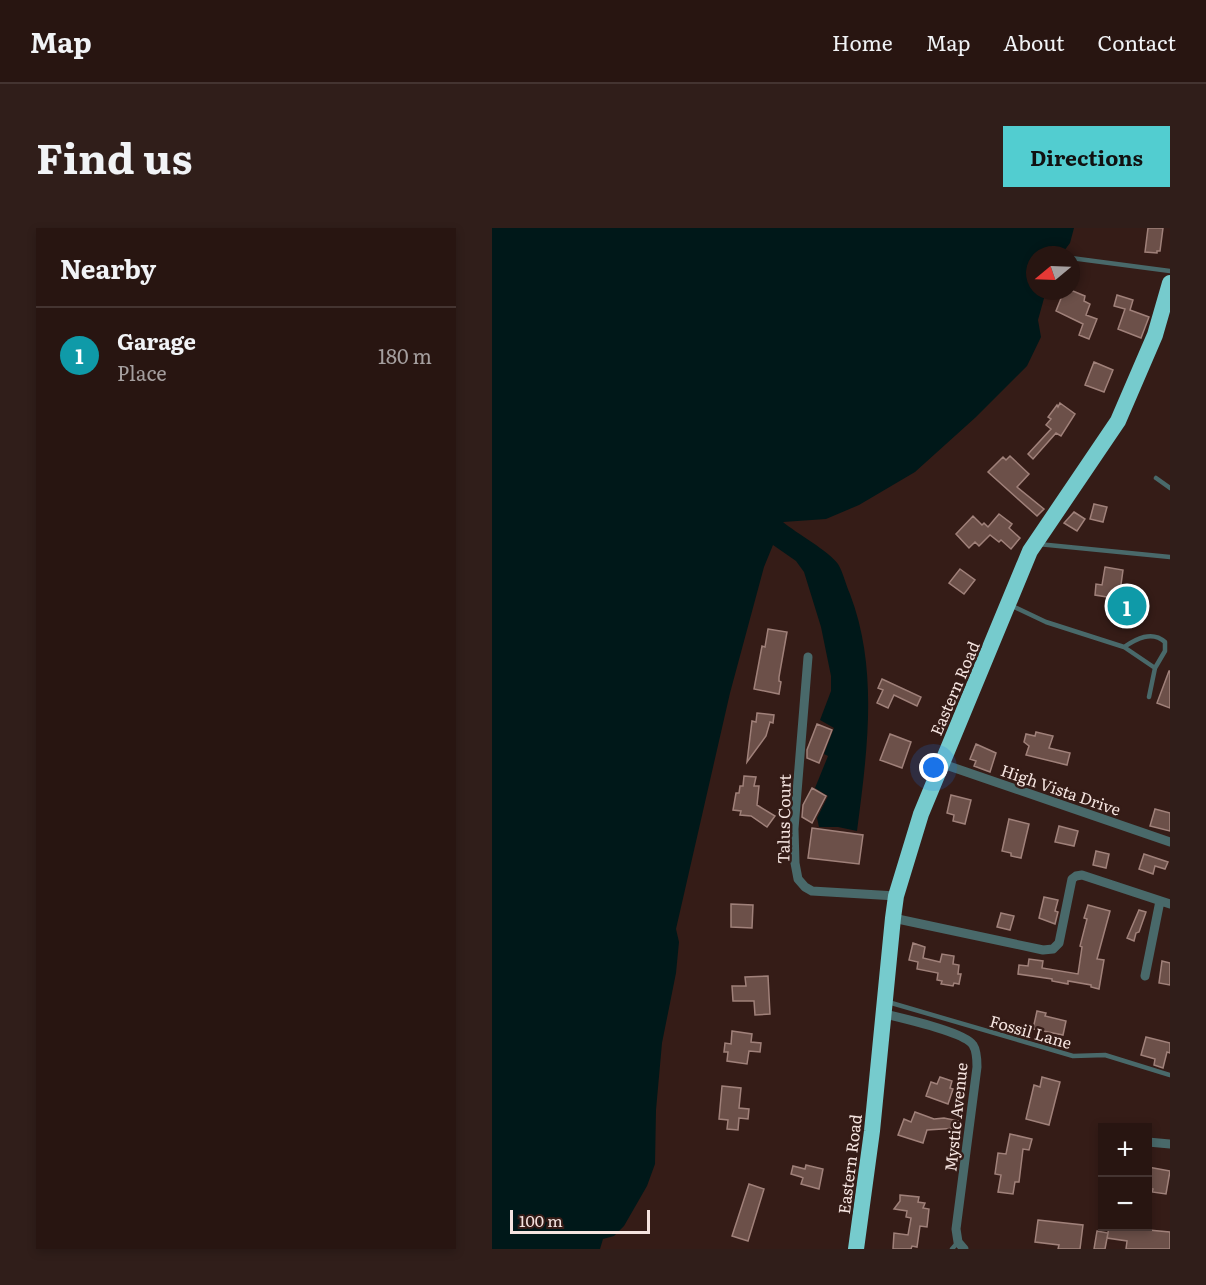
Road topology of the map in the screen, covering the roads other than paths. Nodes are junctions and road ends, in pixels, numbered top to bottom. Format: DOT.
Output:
graph roads {
  1 [pos="1080,259"];
  2 [pos="1170,272"];
  3 [pos="1170,283"];
  4 [pos="1156,478"];
  5 [pos="1170,488"];
  6 [pos="1036,543"];
  7 [pos="1170,557"];
  8 [pos="1008,604"];
  9 [pos="1124,647"];
  10 [pos="808,657"];
  11 [pos="1155,668"];
  12 [pos="1149,697"];
  13 [pos="943,764"];
  14 [pos="1170,842"];
  15 [pos="896,896"];
  16 [pos="1160,901"];
  17 [pos="1170,904"];
  18 [pos="893,918"];
  19 [pos="1145,976"];
  20 [pos="885,1008"];
  21 [pos="1170,1075"];
  22 [pos="1152,1142"];
  23 [pos="1170,1144"];
  24 [pos="958,1247"];
  25 [pos="855,1249"];
  1 -- 2 [label="lane"];
  3 -- 6 [label="highway, Eastern Road"];
  4 -- 5 [label="lane"];
  6 -- 7 [label="lane"];
  6 -- 8 [label="highway, Eastern Road"];
  8 -- 9 [label="lane"];
  8 -- 13 [label="highway, Eastern Road"];
  9 -- 11 [label="lane"];
  9 -- 11 [label="lane"];
  10 -- 15 [label="street, Talus Court"];
  11 -- 12 [label="lane"];
  13 -- 14 [label="street, High Vista Drive"];
  13 -- 15 [label="highway, Eastern Road"];
  15 -- 18 [label="highway, Eastern Road"];
  16 -- 17 [label="street"];
  16 -- 18 [label="street"];
  16 -- 19 [label="street"];
  18 -- 20 [label="highway, Eastern Road"];
  20 -- 21 [label="lane, Fossil Lane"];
  20 -- 24 [label="street, Mystic Avenue"];
  20 -- 25 [label="highway, Eastern Road"];
  22 -- 23 [label="street"];
}
